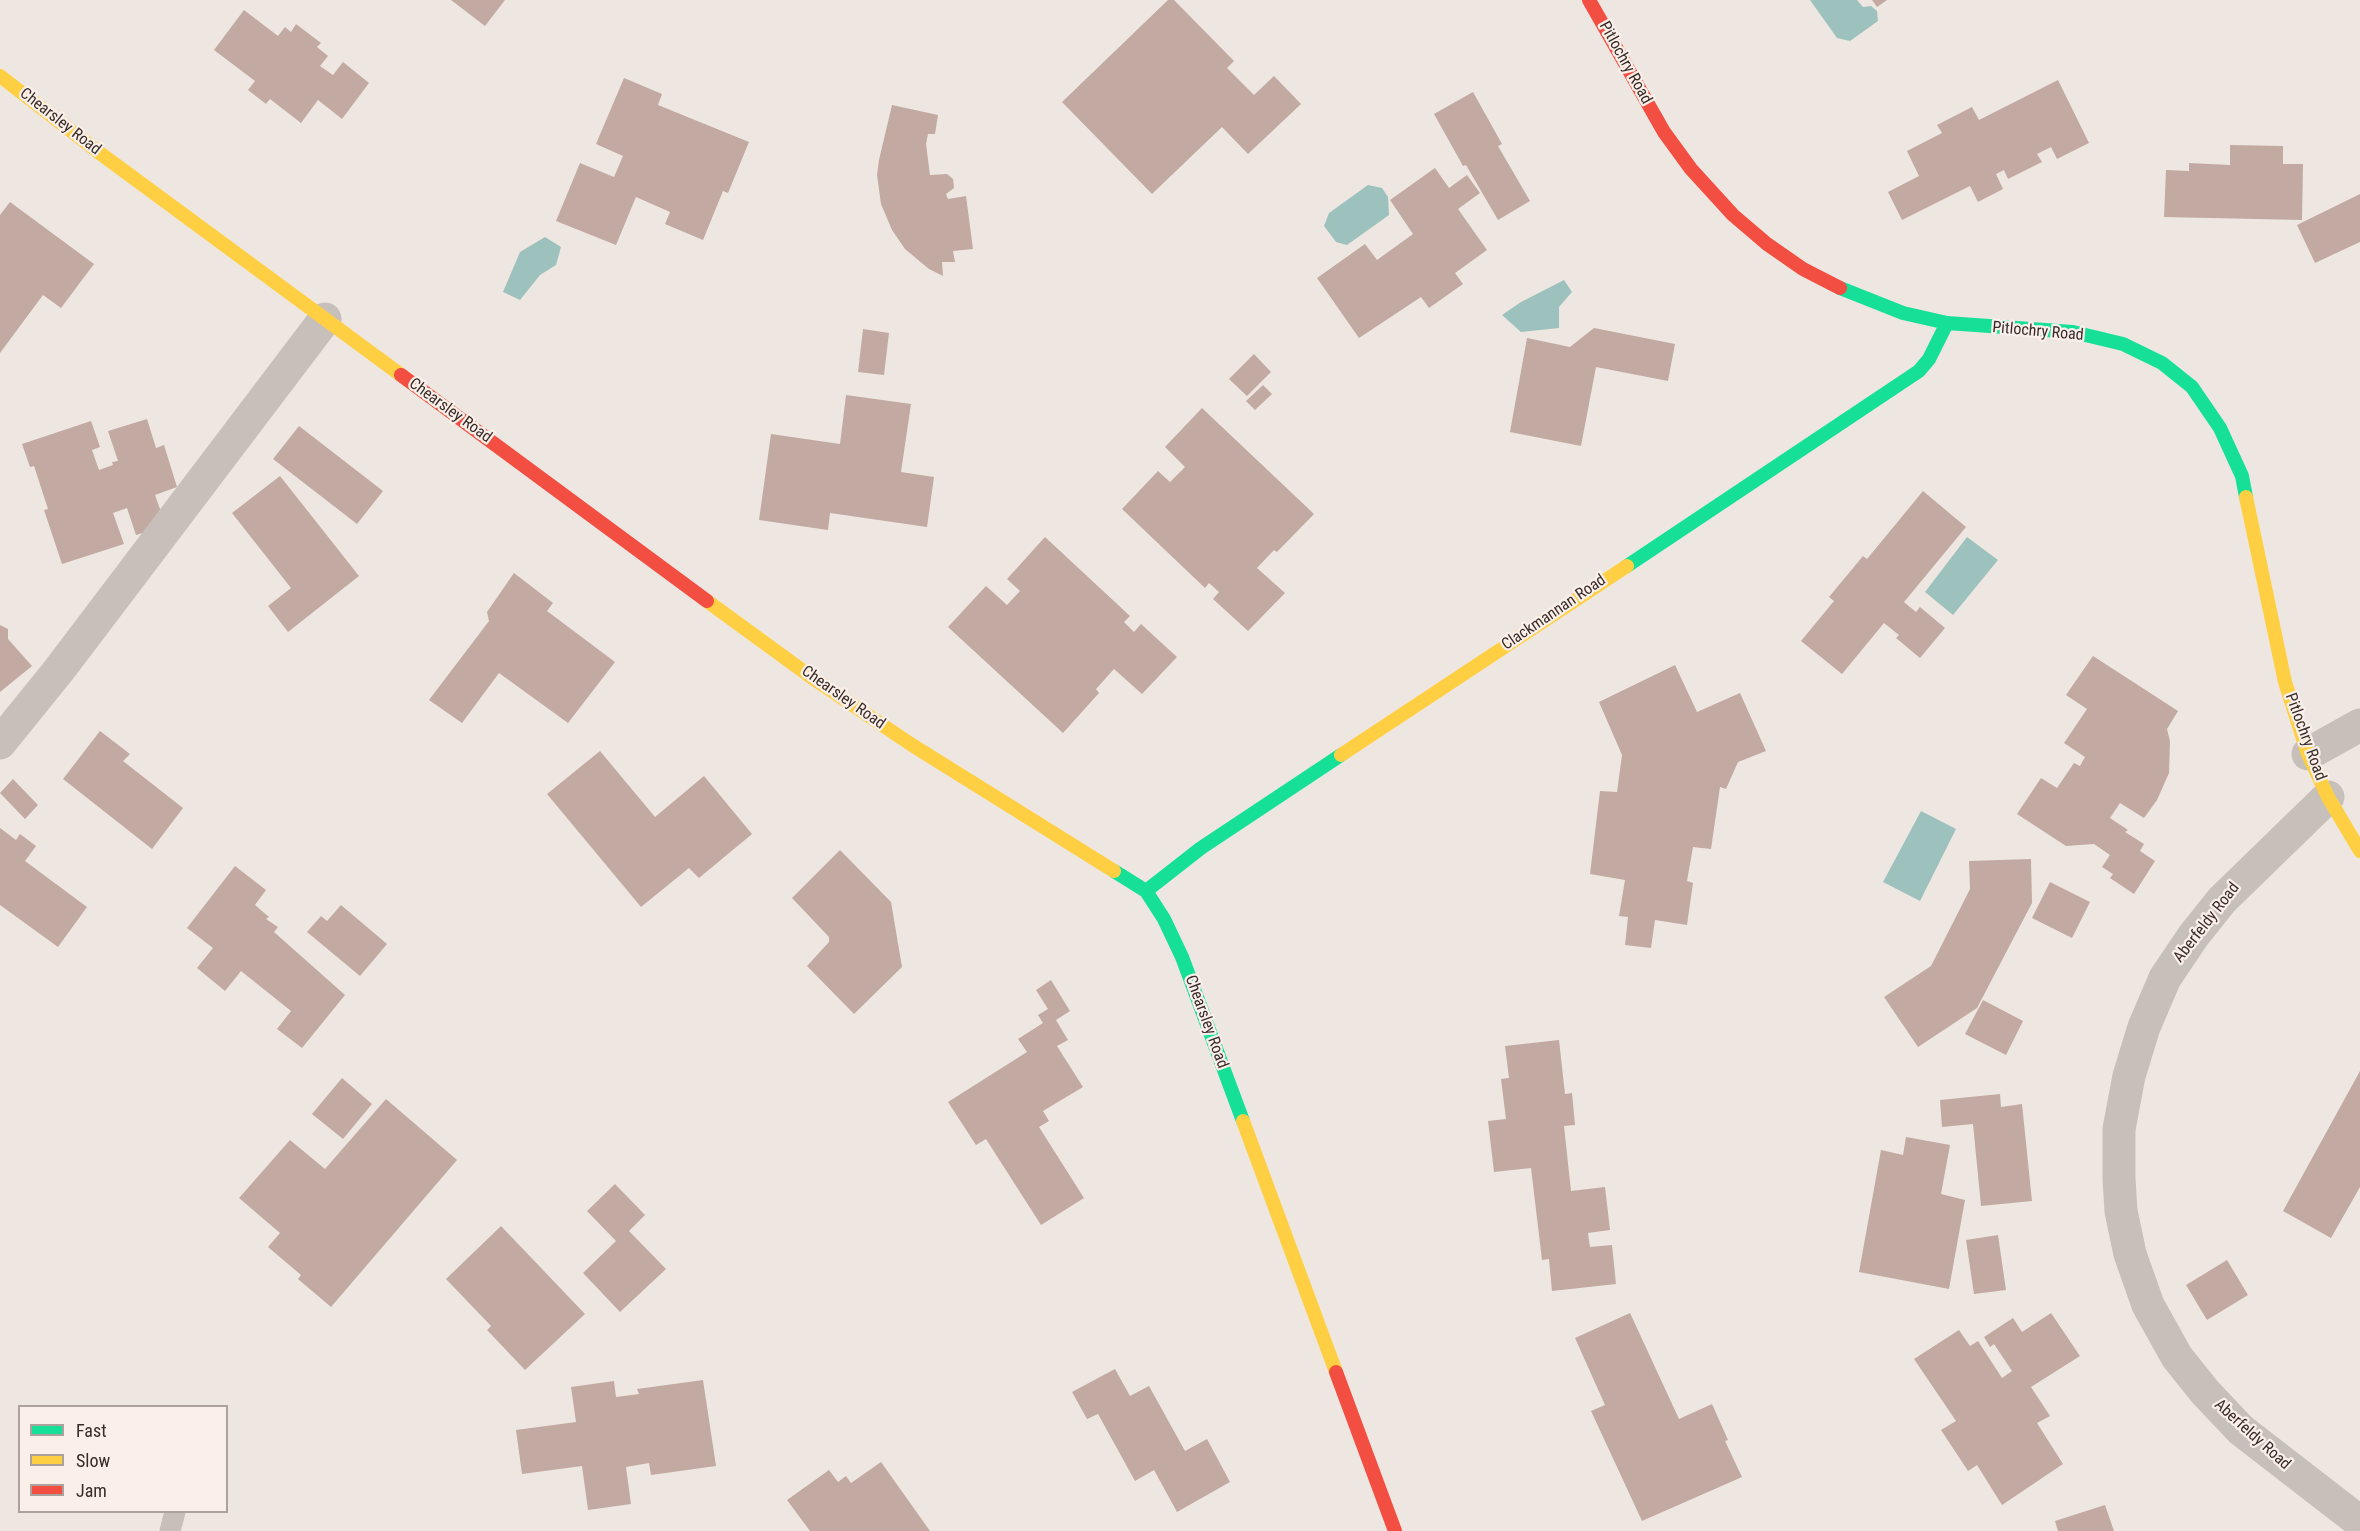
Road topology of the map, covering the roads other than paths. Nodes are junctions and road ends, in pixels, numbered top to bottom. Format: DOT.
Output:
graph roads {
  1 [pos="1589,0"];
  2 [pos="0,76"];
  3 [pos="325,319"];
  4 [pos="1947,323"];
  5 [pos="2360,725"];
  6 [pos="0,743"];
  7 [pos="2308,754"];
  8 [pos="2328,797"];
  9 [pos="2360,851"];
  10 [pos="1146,891"];
  11 [pos="175,1513"];
  12 [pos="2360,1522"];
  13 [pos="170,1531"];
  14 [pos="1395,1531"];
  1 -- 4 [label="street, Pitlochry Road"];
  2 -- 3 [label="street, Chearsley Road"];
  3 -- 6 [label="street"];
  3 -- 10 [label="street, Chearsley Road"];
  4 -- 7 [label="street, Pitlochry Road"];
  4 -- 10 [label="street, Clackmannan Road"];
  5 -- 7 [label="street"];
  7 -- 8 [label="street, Pitlochry Road"];
  8 -- 9 [label="street, Pitlochry Road"];
  8 -- 12 [label="street, Aberfeldy Road"];
  10 -- 14 [label="street, Chearsley Road"];
  11 -- 13 [label="lane"];
}
